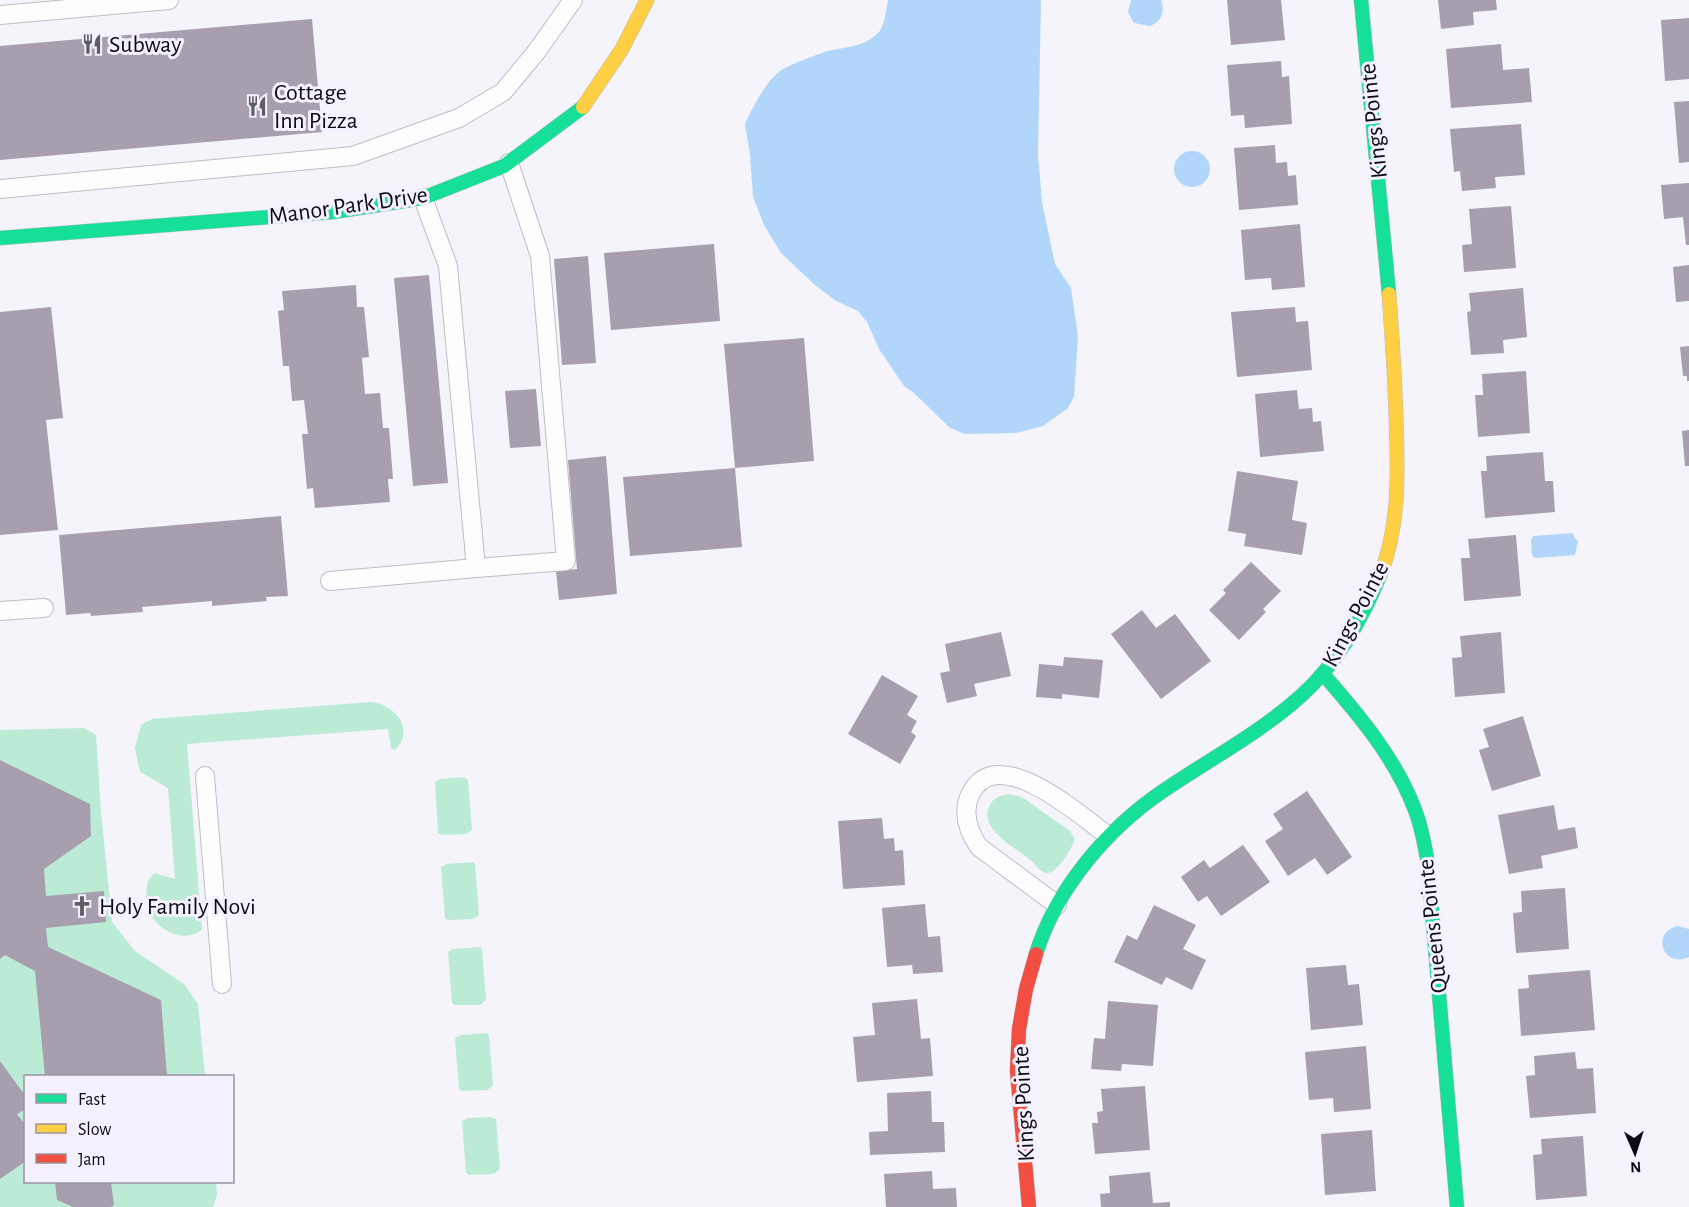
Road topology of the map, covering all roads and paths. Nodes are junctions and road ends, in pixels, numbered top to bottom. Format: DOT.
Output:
graph roads {
  1 [pos="169,0"];
  2 [pos="573,0"];
  3 [pos="646,0"];
  4 [pos="1361,0"];
  5 [pos="0,15"];
  6 [pos="509,163"];
  7 [pos="0,189"];
  8 [pos="423,198"];
  9 [pos="0,238"];
  10 [pos="476,568"];
  11 [pos="330,582"];
  12 [pos="44,608"];
  13 [pos="0,612"];
  14 [pos="1323,674"];
  15 [pos="205,776"];
  16 [pos="1107,835"];
  17 [pos="1057,905"];
  18 [pos="222,984"];
  19 [pos="1029,1207"];
  20 [pos="1457,1207"];
  1 -- 5 [label="lane"];
  2 -- 7 [label="lane"];
  3 -- 6 [label="street, Manor Park Drive"];
  4 -- 14 [label="street, Kings Pointe"];
  6 -- 8 [label="street, Manor Park Drive"];
  6 -- 10 [label="lane"];
  8 -- 9 [label="street, Manor Park Drive"];
  8 -- 10 [label="lane"];
  10 -- 11 [label="lane"];
  12 -- 13 [label="lane"];
  14 -- 16 [label="street, Kings Pointe"];
  14 -- 20 [label="street, Queens Pointe"];
  15 -- 18 [label="lane"];
  16 -- 17 [label="street, Kings Pointe"];
  16 -- 17 [label="lane"];
  17 -- 19 [label="street, Kings Pointe"];
}
